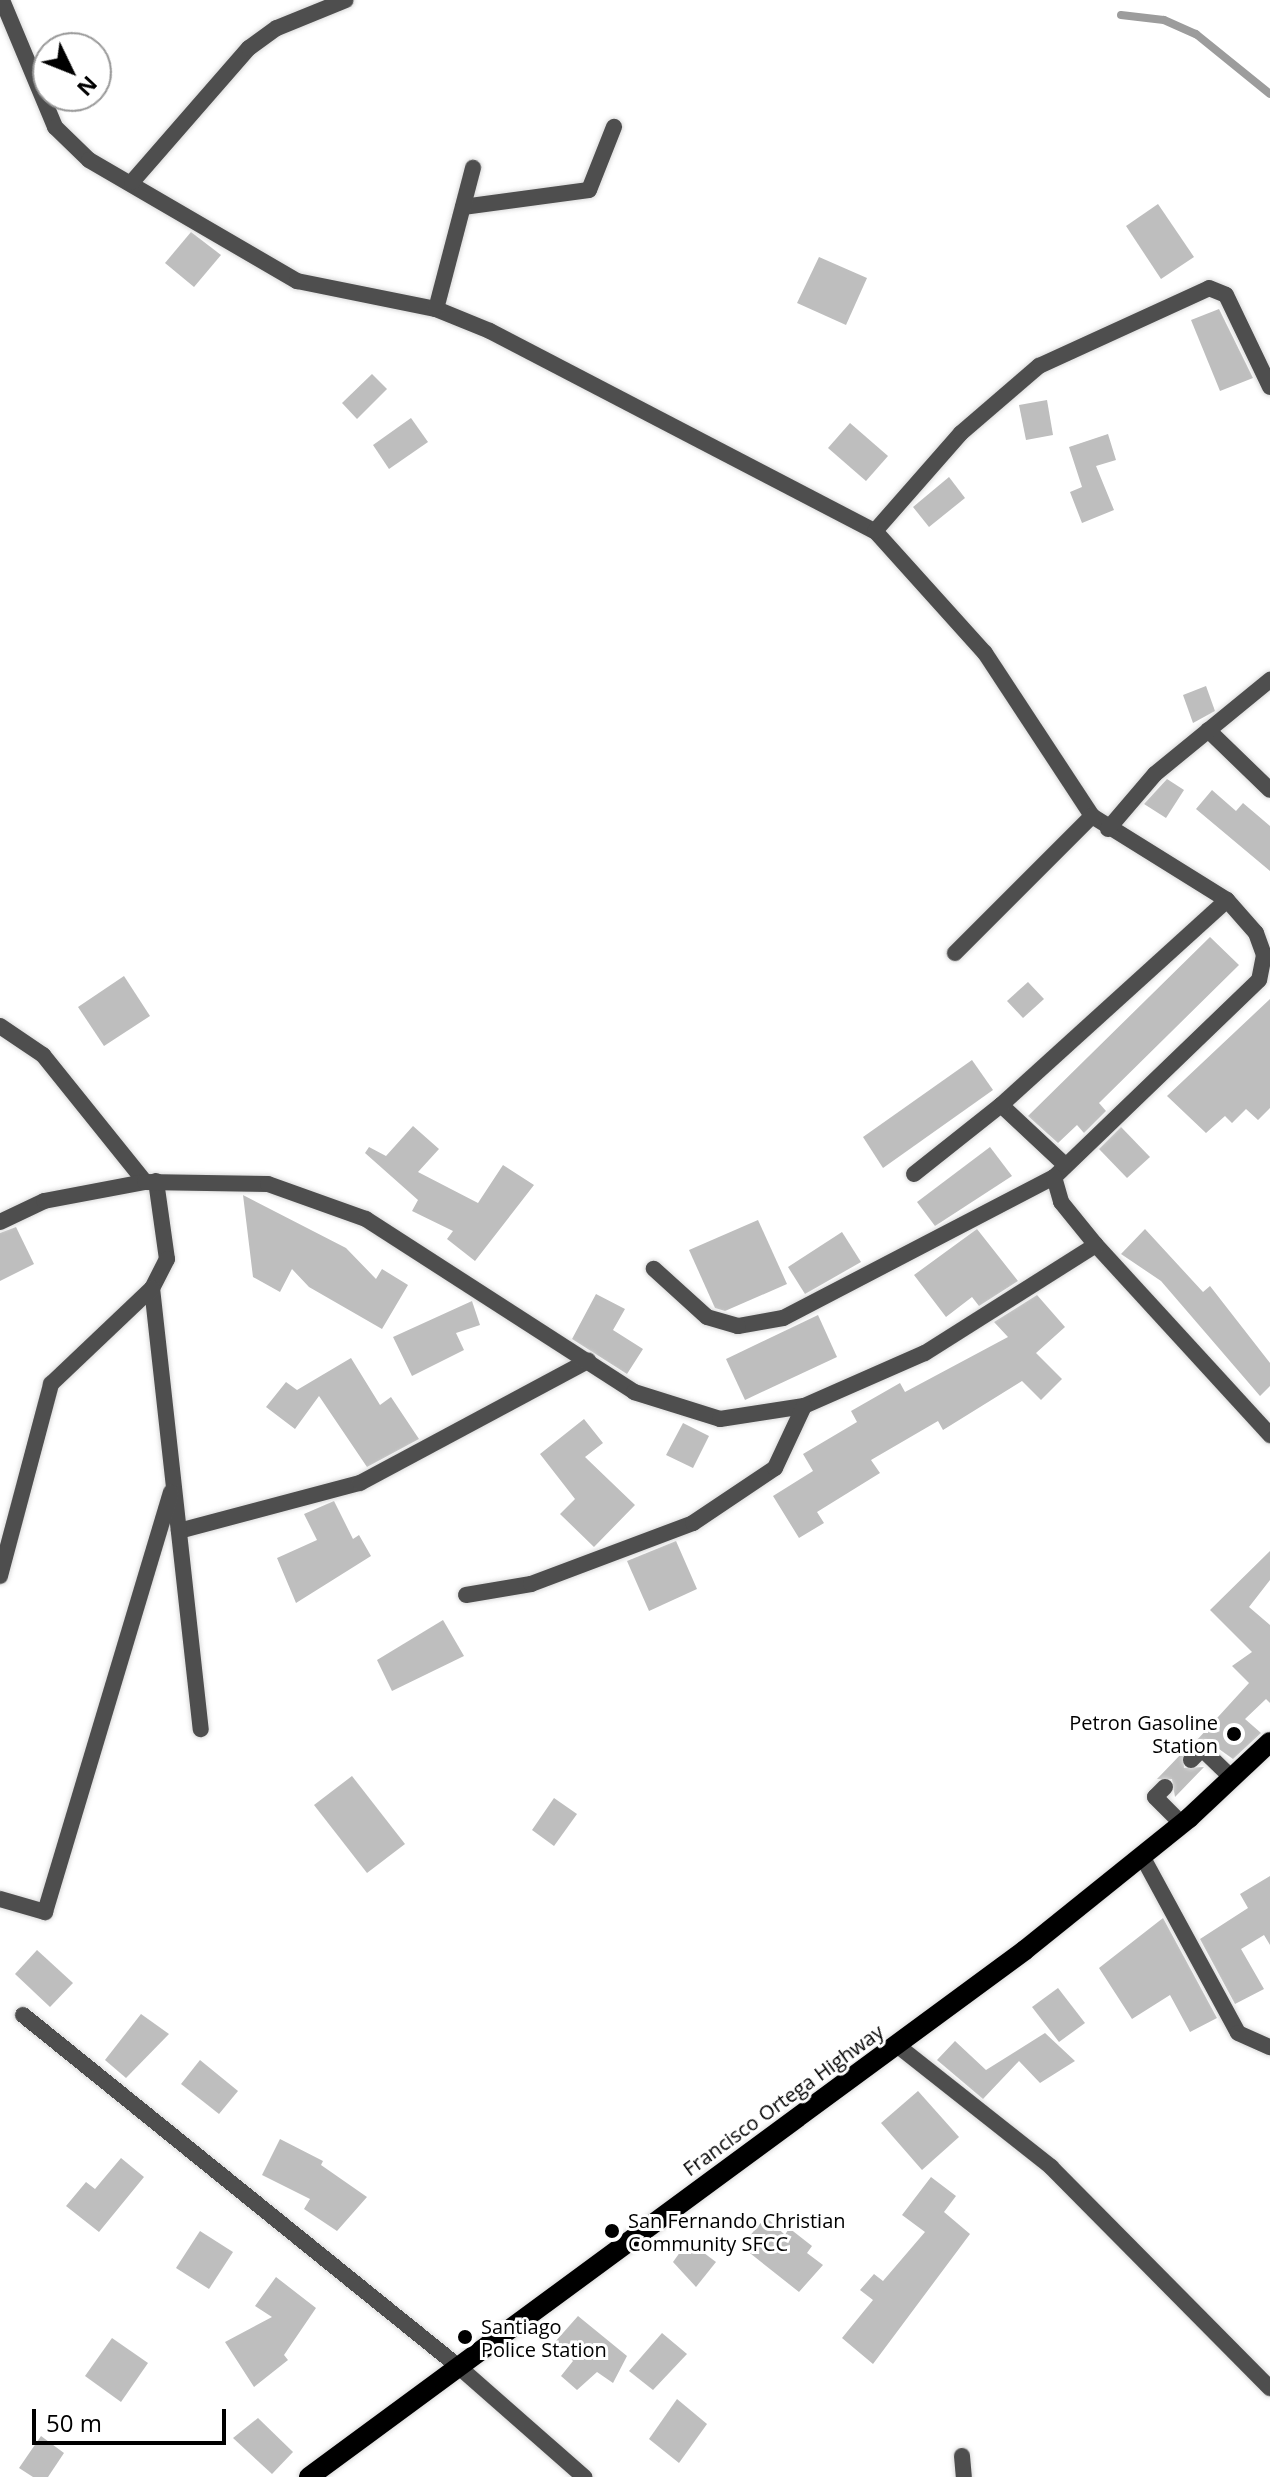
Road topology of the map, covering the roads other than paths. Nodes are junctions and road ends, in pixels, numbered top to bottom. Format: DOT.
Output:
graph roads {
  1 [pos="2,0"];
  2 [pos="346,0"];
  3 [pos="614,127"];
  4 [pos="473,168"];
  5 [pos="132,182"];
  6 [pos="463,207"];
  7 [pos="436,309"];
  8 [pos="1270,387"];
  9 [pos="875,531"];
  10 [pos="1270,680"];
  11 [pos="1208,730"];
  12 [pos="1270,790"];
  13 [pos="1092,816"];
  14 [pos="1108,829"];
  15 [pos="1227,900"];
  16 [pos="955,953"];
  17 [pos="0,1026"];
  18 [pos="1001,1105"];
  19 [pos="1059,1170"];
  20 [pos="914,1174"];
  21 [pos="150,1182"];
  22 [pos="0,1222"];
  23 [pos="1096,1245"];
  24 [pos="654,1269"];
  25 [pos="152,1288"];
  26 [pos="588,1361"];
  27 [pos="804,1406"];
  28 [pos="1270,1435"];
  29 [pos="174,1483"];
  30 [pos="179,1531"];
  31 [pos="3,1553"];
  32 [pos="0,1576"];
  33 [pos="466,1595"];
  34 [pos="201,1729"];
  35 [pos="1270,1742"];
  36 [pos="1191,1760"];
  37 [pos="1232,1778"];
  38 [pos="1165,1787"];
  39 [pos="1182,1824"];
  40 [pos="1142,1856"];
  41 [pos="0,1899"];
  42 [pos="23,2015"];
  43 [pos="898,2046"];
  44 [pos="1270,2047"];
  45 [pos="459,2367"];
  46 [pos="1270,2388"];
  47 [pos="962,2456"];
  48 [pos="309,2477"];
  49 [pos="584,2477"];
  50 [pos="964,2477"];
  1 -- 5 [label="street"];
  2 -- 5 [label="street"];
  3 -- 6 [label="street"];
  4 -- 6 [label="street"];
  5 -- 7 [label="street"];
  6 -- 7 [label="street"];
  7 -- 9 [label="street"];
  8 -- 9 [label="street"];
  9 -- 13 [label="street"];
  10 -- 11 [label="street"];
  11 -- 12 [label="street"];
  11 -- 14 [label="street"];
  13 -- 14 [label="street"];
  13 -- 16 [label="street"];
  14 -- 15 [label="street"];
  15 -- 18 [label="street"];
  15 -- 19 [label="street"];
  17 -- 21 [label="street"];
  18 -- 19 [label="street"];
  18 -- 20 [label="street"];
  19 -- 23 [label="street"];
  19 -- 24 [label="street"];
  21 -- 22 [label="street"];
  21 -- 25 [label="street"];
  21 -- 26 [label="street"];
  23 -- 27 [label="street"];
  23 -- 28 [label="street"];
  25 -- 29 [label="street"];
  25 -- 31 [label="street"];
  26 -- 27 [label="street"];
  26 -- 30 [label="street"];
  27 -- 33 [label="street"];
  29 -- 30 [label="street"];
  29 -- 41 [label="street"];
  30 -- 34 [label="street"];
  31 -- 32 [label="street"];
  35 -- 37 [label="main road, Francisco Ortega Highway"];
  36 -- 37 [label="street"];
  37 -- 39 [label="main road, Francisco Ortega Highway"];
  38 -- 39 [label="street"];
  39 -- 40 [label="main road, Francisco Ortega Highway"];
  40 -- 43 [label="main road, Francisco Ortega Highway"];
  40 -- 44 [label="street"];
  42 -- 45 [label="street"];
  43 -- 45 [label="main road, Francisco Ortega Highway"];
  43 -- 46 [label="street"];
  45 -- 48 [label="main road, Francisco Ortega Highway"];
  45 -- 49 [label="street"];
  47 -- 50 [label="street"];
}
